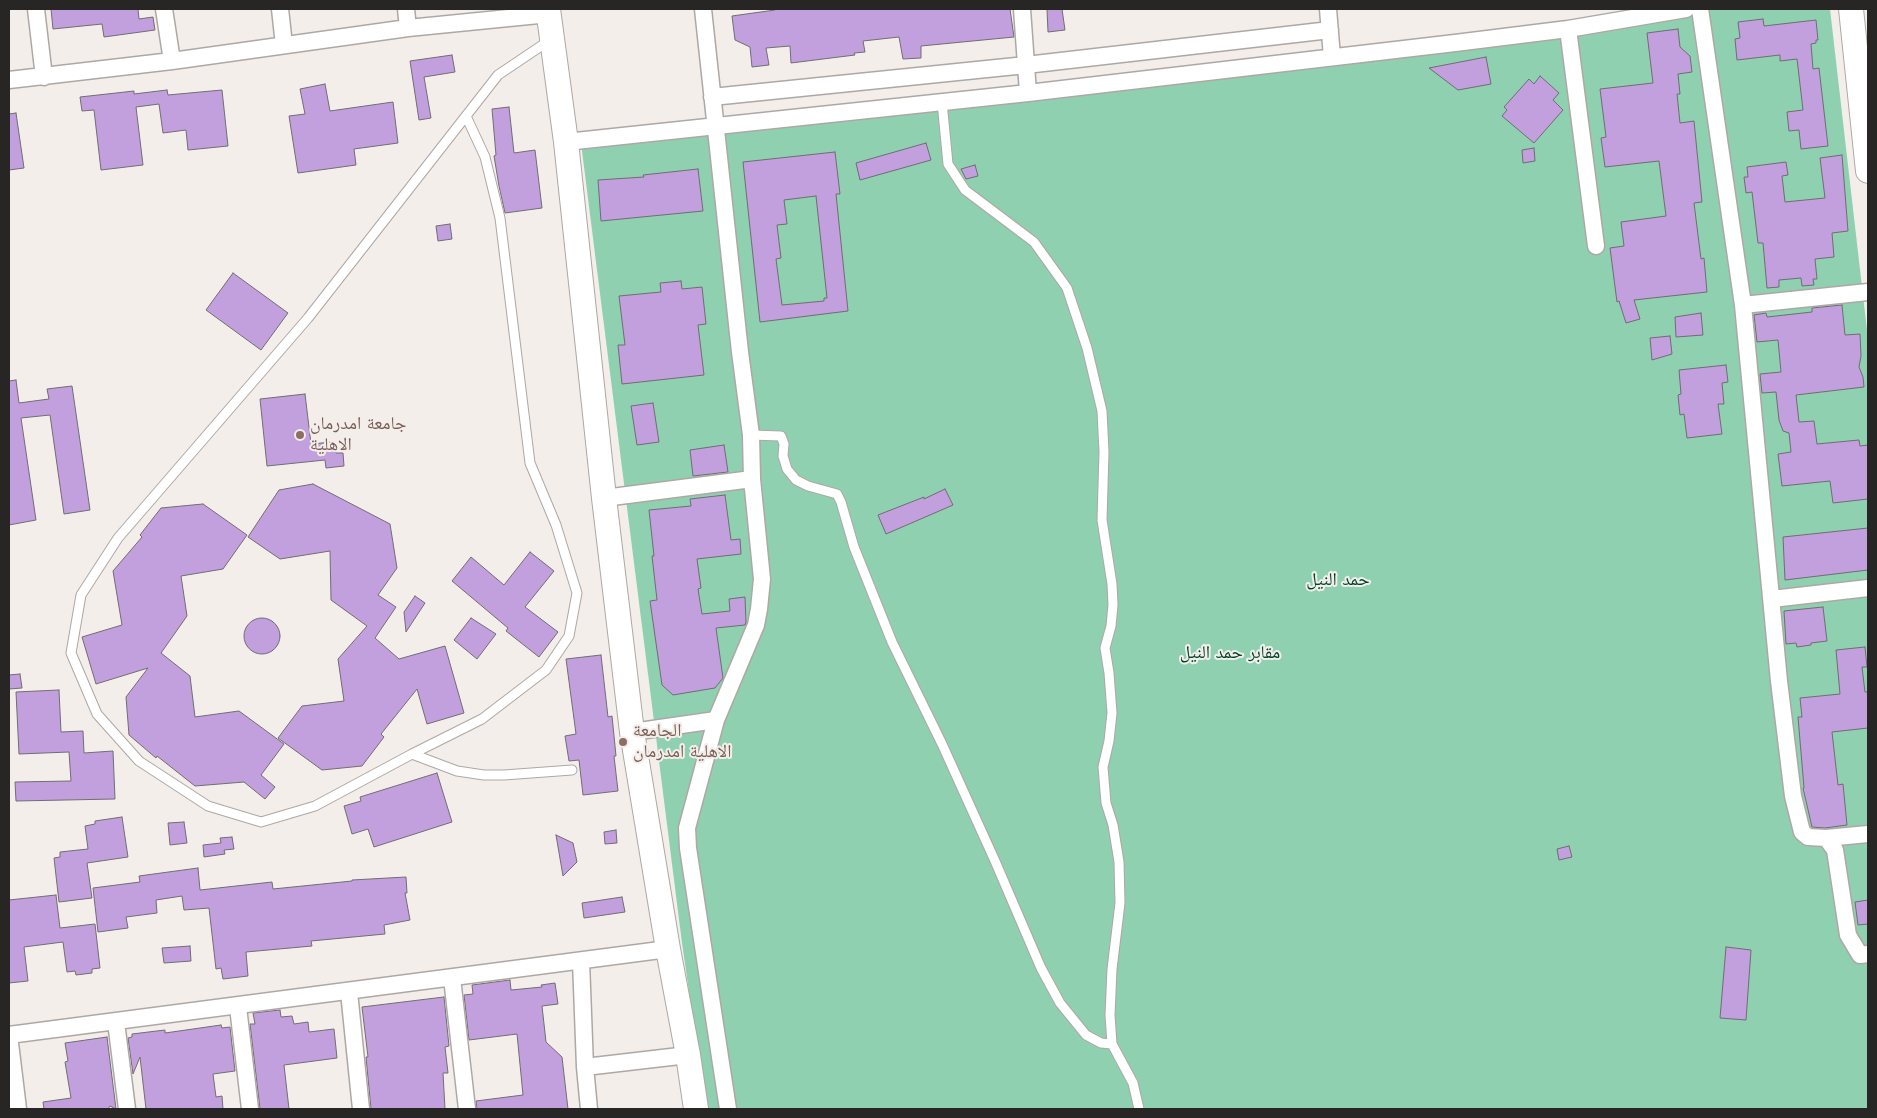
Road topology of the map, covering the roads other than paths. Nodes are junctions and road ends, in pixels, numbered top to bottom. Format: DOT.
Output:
graph roads {
  1 [pos="36,9"];
  2 [pos="164,9"];
  3 [pos="280,9"];
  4 [pos="406,9"];
  5 [pos="703,9"];
  6 [pos="1022,9"];
  7 [pos="1328,9"];
  8 [pos="1686,9"];
  9 [pos="1700,9"];
  10 [pos="1851,9"];
  11 [pos="549,12"];
  12 [pos="408,28"];
  13 [pos="1568,29"];
  14 [pos="1330,30"];
  15 [pos="552,38"];
  16 [pos="284,45"];
  17 [pos="1332,57"];
  18 [pos="172,61"];
  19 [pos="1026,65"];
  20 [pos="44,76"];
  21 [pos="9,80"];
  22 [pos="1028,94"];
  23 [pos="712,97"];
  24 [pos="942,102"];
  25 [pos="466,116"];
  26 [pos="715,126"];
  27 [pos="566,142"];
  28 [pos="1868,171"];
  29 [pos="1596,246"];
  30 [pos="1868,292"];
  31 [pos="1742,305"];
  32 [pos="751,435"];
  33 [pos="752,479"];
  34 [pos="604,498"];
  35 [pos="1868,588"];
  36 [pos="1772,598"];
  37 [pos="716,720"];
  38 [pos="632,732"];
  39 [pos="412,754"];
  40 [pos="572,770"];
  41 [pos="1868,834"];
  42 [pos="1826,838"];
  43 [pos="668,949"];
  44 [pos="1868,954"];
  45 [pos="581,961"];
  46 [pos="452,978"];
  47 [pos="349,992"];
  48 [pos="238,1007"];
  49 [pos="116,1022"];
  50 [pos="9,1035"];
  51 [pos="1112,1044"];
  52 [pos="688,1055"];
  53 [pos="585,1067"];
  54 [pos="18,1109"];
  55 [pos="127,1109"];
  56 [pos="250,1109"];
  57 [pos="361,1109"];
  58 [pos="467,1109"];
  59 [pos="589,1109"];
  60 [pos="696,1109"];
  61 [pos="728,1109"];
  62 [pos="1139,1109"];
  1 -- 20 [label="street"];
  2 -- 18 [label="street"];
  3 -- 16 [label="street"];
  4 -- 12 [label="street"];
  5 -- 23 [label="street"];
  6 -- 19 [label="street"];
  7 -- 14 [label="street"];
  8 -- 13 [label="street"];
  9 -- 31 [label="street"];
  10 -- 28 [label="street"];
  11 -- 12 [label="street"];
  11 -- 15 [label="street"];
  12 -- 16 [label="street"];
  13 -- 17 [label="street"];
  13 -- 29 [label="street"];
  14 -- 17 [label="street"];
  14 -- 19 [label="street"];
  15 -- 25 [label="lane"];
  15 -- 27 [label="street"];
  16 -- 18 [label="street"];
  17 -- 22 [label="street"];
  18 -- 20 [label="street"];
  19 -- 22 [label="street"];
  19 -- 23 [label="street"];
  20 -- 21 [label="street"];
  22 -- 24 [label="street"];
  23 -- 26 [label="street"];
  24 -- 26 [label="street"];
  24 -- 51 [label="lane"];
  25 -- 39 [label="lane"];
  25 -- 39 [label="lane"];
  26 -- 27 [label="street"];
  26 -- 32 [label="street"];
  27 -- 34 [label="street"];
  30 -- 31 [label="street"];
  31 -- 36 [label="street"];
  32 -- 33 [label="street"];
  32 -- 51 [label="lane"];
  33 -- 34 [label="street"];
  33 -- 37 [label="street"];
  34 -- 38 [label="street"];
  35 -- 36 [label="street"];
  36 -- 42 [label="street"];
  37 -- 38 [label="street"];
  37 -- 61 [label="street"];
  38 -- 43 [label="street"];
  39 -- 40 [label="lane"];
  41 -- 42 [label="street"];
  42 -- 44 [label="street"];
  43 -- 45 [label="street"];
  43 -- 52 [label="street"];
  45 -- 46 [label="street"];
  45 -- 53 [label="street"];
  46 -- 47 [label="street"];
  46 -- 58 [label="street"];
  47 -- 48 [label="street"];
  47 -- 57 [label="street"];
  48 -- 49 [label="street"];
  48 -- 56 [label="street"];
  49 -- 50 [label="street"];
  49 -- 55 [label="street"];
  50 -- 54 [label="street"];
  51 -- 62 [label="lane"];
  52 -- 53 [label="street"];
  52 -- 60 [label="street"];
  53 -- 59 [label="street"];
}
